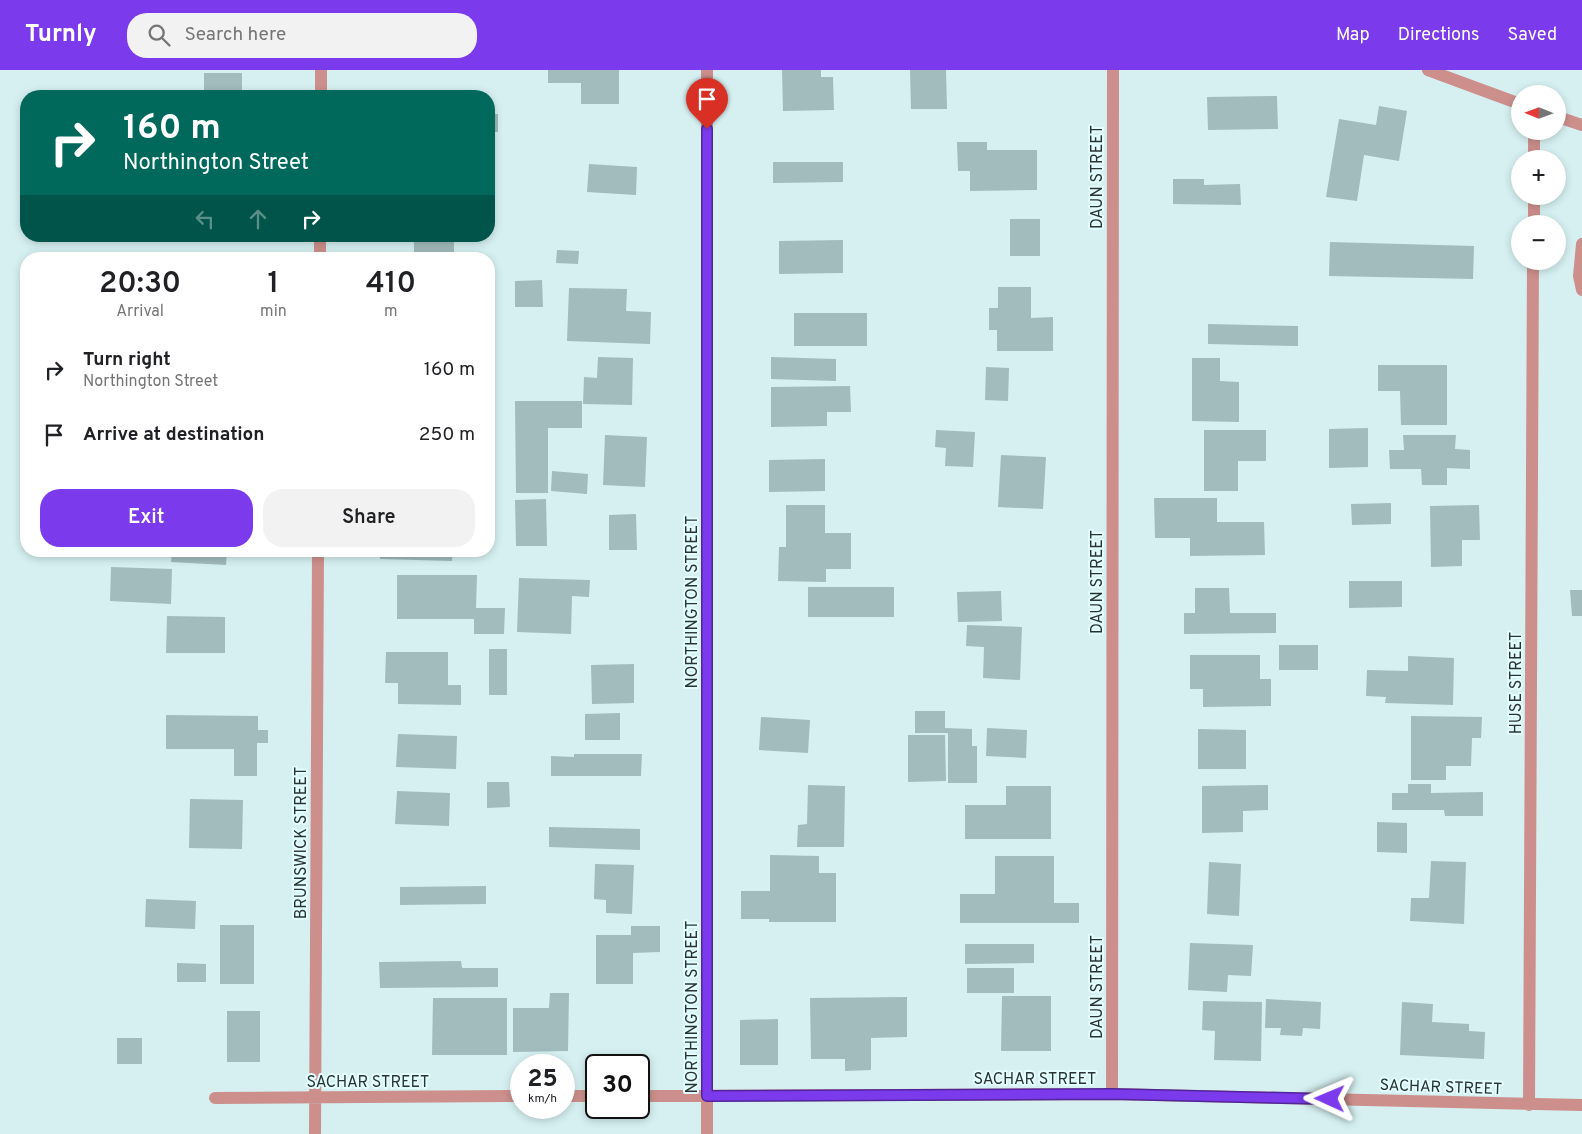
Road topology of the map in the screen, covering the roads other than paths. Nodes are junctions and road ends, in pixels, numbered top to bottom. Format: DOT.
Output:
graph roads {
  1 [pos="321,70"];
  2 [pos="707,70"];
  3 [pos="1113,70"];
  4 [pos="1428,70"];
  5 [pos="321,90"];
  6 [pos="1511,101"];
  7 [pos="1566,120"];
  8 [pos="1582,125"];
  9 [pos="1582,244"];
  10 [pos="1533,270"];
  11 [pos="1582,290"];
  12 [pos="318,557"];
  13 [pos="1112,1094"];
  14 [pos="510,1096"];
  15 [pos="650,1096"];
  16 [pos="707,1096"];
  17 [pos="315,1097"];
  18 [pos="215,1098"];
  19 [pos="1528,1105"];
  20 [pos="1582,1105"];
  21 [pos="315,1134"];
  22 [pos="707,1134"];
  1 -- 5 [label="street"];
  2 -- 16 [label="street, NORTHINGTON STREET"];
  3 -- 13 [label="street, DAUN STREET"];
  4 -- 6 [label="street"];
  7 -- 8 [label="street"];
  9 -- 11 [label="street"];
  10 -- 19 [label="street, HUSE STREET"];
  12 -- 17 [label="street, BRUNSWICK STREET"];
  13 -- 16 [label="street, SACHAR STREET"];
  13 -- 19 [label="street, SACHAR STREET"];
  14 -- 17 [label="street, SACHAR STREET"];
  15 -- 16 [label="street, SACHAR STREET"];
  16 -- 22 [label="street, NORTHINGTON STREET"];
  17 -- 18 [label="street, SACHAR STREET"];
  17 -- 21 [label="street, BRUNSWICK STREET"];
  19 -- 20 [label="street, SACHAR STREET"];
}
